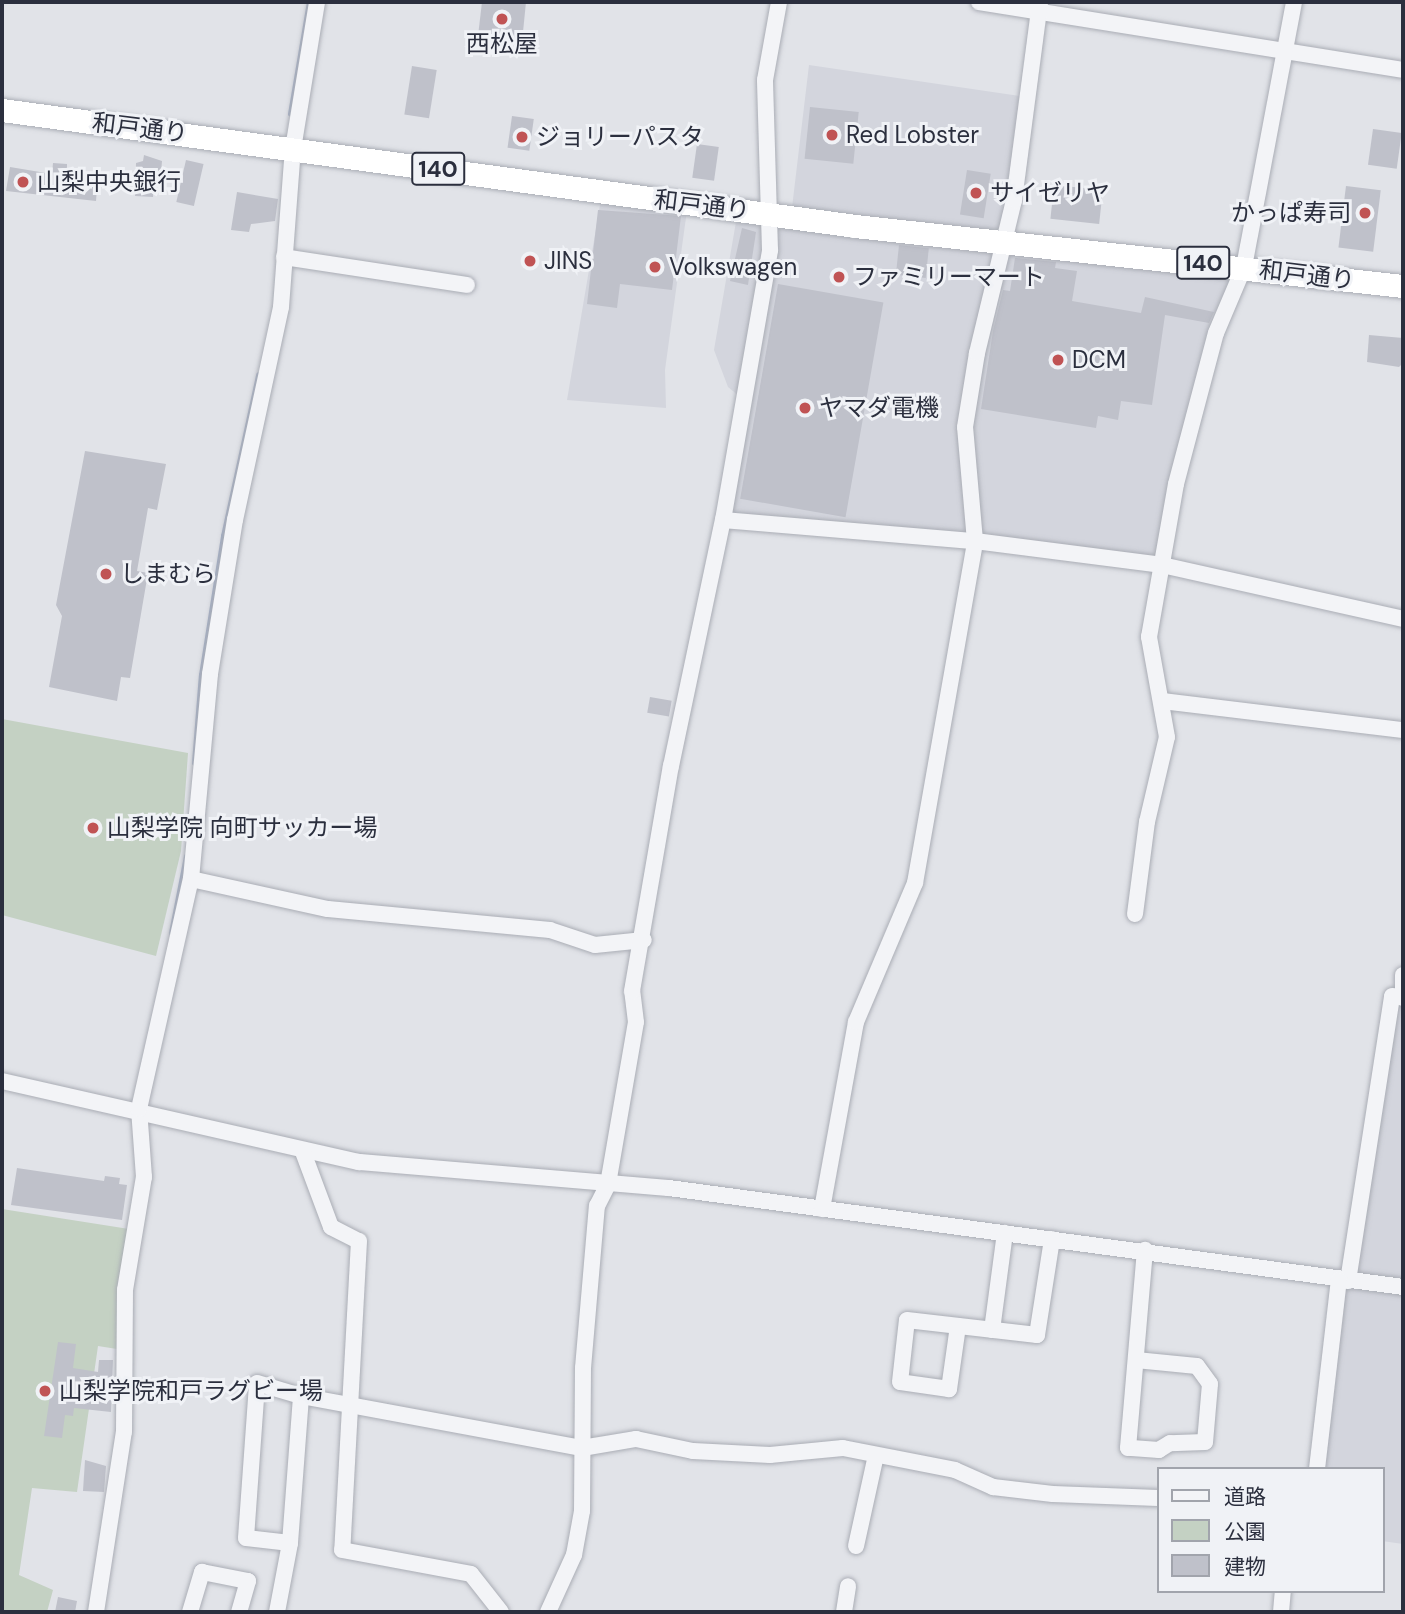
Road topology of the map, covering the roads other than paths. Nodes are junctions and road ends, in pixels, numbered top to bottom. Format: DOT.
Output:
graph roads {
  1 [pos="317,2"];
  2 [pos="779,2"];
  3 [pos="979,2"];
  4 [pos="1294,2"];
  5 [pos="1040,7"];
  6 [pos="1288,50"];
  7 [pos="1403,70"];
  8 [pos="2,110"];
  9 [pos="293,149"];
  10 [pos="770,214"];
  11 [pos="1003,242"];
  12 [pos="284,257"];
  13 [pos="1244,267"];
  14 [pos="467,285"];
  15 [pos="1403,286"];
  16 [pos="723,520"];
  17 [pos="975,541"];
  18 [pos="1162,565"];
  19 [pos="1403,620"];
  20 [pos="1162,701"];
  21 [pos="1403,730"];
  22 [pos="191,879"];
  23 [pos="1135,914"];
  24 [pos="644,940"];
  25 [pos="1403,975"];
  26 [pos="1402,997"];
  27 [pos="2,1081"];
  28 [pos="139,1109"];
  29 [pos="303,1152"];
  30 [pos="608,1184"];
  31 [pos="822,1209"];
  32 [pos="1005,1233"];
  33 [pos="1052,1239"];
  34 [pos="1145,1250"];
  35 [pos="1343,1281"];
  36 [pos="1403,1287"];
  37 [pos="958,1326"];
  38 [pos="992,1330"];
  39 [pos="1136,1360"];
  40 [pos="301,1396"];
  41 [pos="347,1402"];
  42 [pos="582,1448"];
  43 [pos="876,1455"];
  44 [pos="1317,1467"];
  45 [pos="1156,1498"];
  46 [pos="290,1543"];
  47 [pos="856,1546"];
  48 [pos="848,1586"];
  49 [pos="1283,1593"];
  50 [pos="96,1612"];
  51 [pos="190,1612"];
  52 [pos="239,1612"];
  53 [pos="277,1612"];
  54 [pos="501,1612"];
  55 [pos="548,1612"];
  56 [pos="844,1612"];
  57 [pos="1281,1612"];
  1 -- 9 [label="street"];
  2 -- 10 [label="street"];
  3 -- 5 [label="street"];
  4 -- 6 [label="street"];
  5 -- 6 [label="street"];
  5 -- 11 [label="street"];
  6 -- 7 [label="street"];
  6 -- 13 [label="street"];
  8 -- 9 [label="highway, 和戸通り / 140"];
  9 -- 10 [label="highway, 和戸通り / 140"];
  9 -- 12 [label="street"];
  10 -- 11 [label="highway, 和戸通り / 140"];
  10 -- 16 [label="street"];
  11 -- 13 [label="highway, 和戸通り / 140"];
  11 -- 17 [label="street"];
  12 -- 14 [label="street"];
  12 -- 22 [label="street"];
  13 -- 15 [label="highway, 和戸通り / 140"];
  13 -- 18 [label="street"];
  16 -- 17 [label="street"];
  16 -- 24 [label="street"];
  17 -- 18 [label="street"];
  17 -- 31 [label="street"];
  18 -- 19 [label="street"];
  18 -- 20 [label="street"];
  20 -- 21 [label="street"];
  20 -- 23 [label="street"];
  22 -- 24 [label="street"];
  22 -- 28 [label="street"];
  24 -- 30 [label="street"];
  25 -- 26 [label="street"];
  26 -- 35 [label="street"];
  27 -- 28 [label="street"];
  28 -- 29 [label="street"];
  28 -- 50 [label="street"];
  29 -- 30 [label="street"];
  29 -- 41 [label="street"];
  30 -- 31 [label="street"];
  30 -- 42 [label="street"];
  31 -- 32 [label="street"];
  32 -- 33 [label="street"];
  32 -- 38 [label="street"];
  33 -- 34 [label="street"];
  33 -- 38 [label="street"];
  34 -- 35 [label="street"];
  34 -- 39 [label="street"];
  35 -- 36 [label="street"];
  35 -- 44 [label="street"];
  37 -- 37 [label="street"];
  37 -- 38 [label="street"];
  39 -- 39 [label="street"];
  40 -- 41 [label="street"];
  40 -- 46 [label="street"];
  40 -- 46 [label="street"];
  41 -- 42 [label="street"];
  41 -- 54 [label="street"];
  42 -- 43 [label="street"];
  42 -- 55 [label="street"];
  43 -- 45 [label="street"];
  43 -- 47 [label="street"];
  46 -- 53 [label="street"];
  48 -- 56 [label="street"];
  49 -- 57 [label="street"];
  51 -- 52 [label="street"];
}
